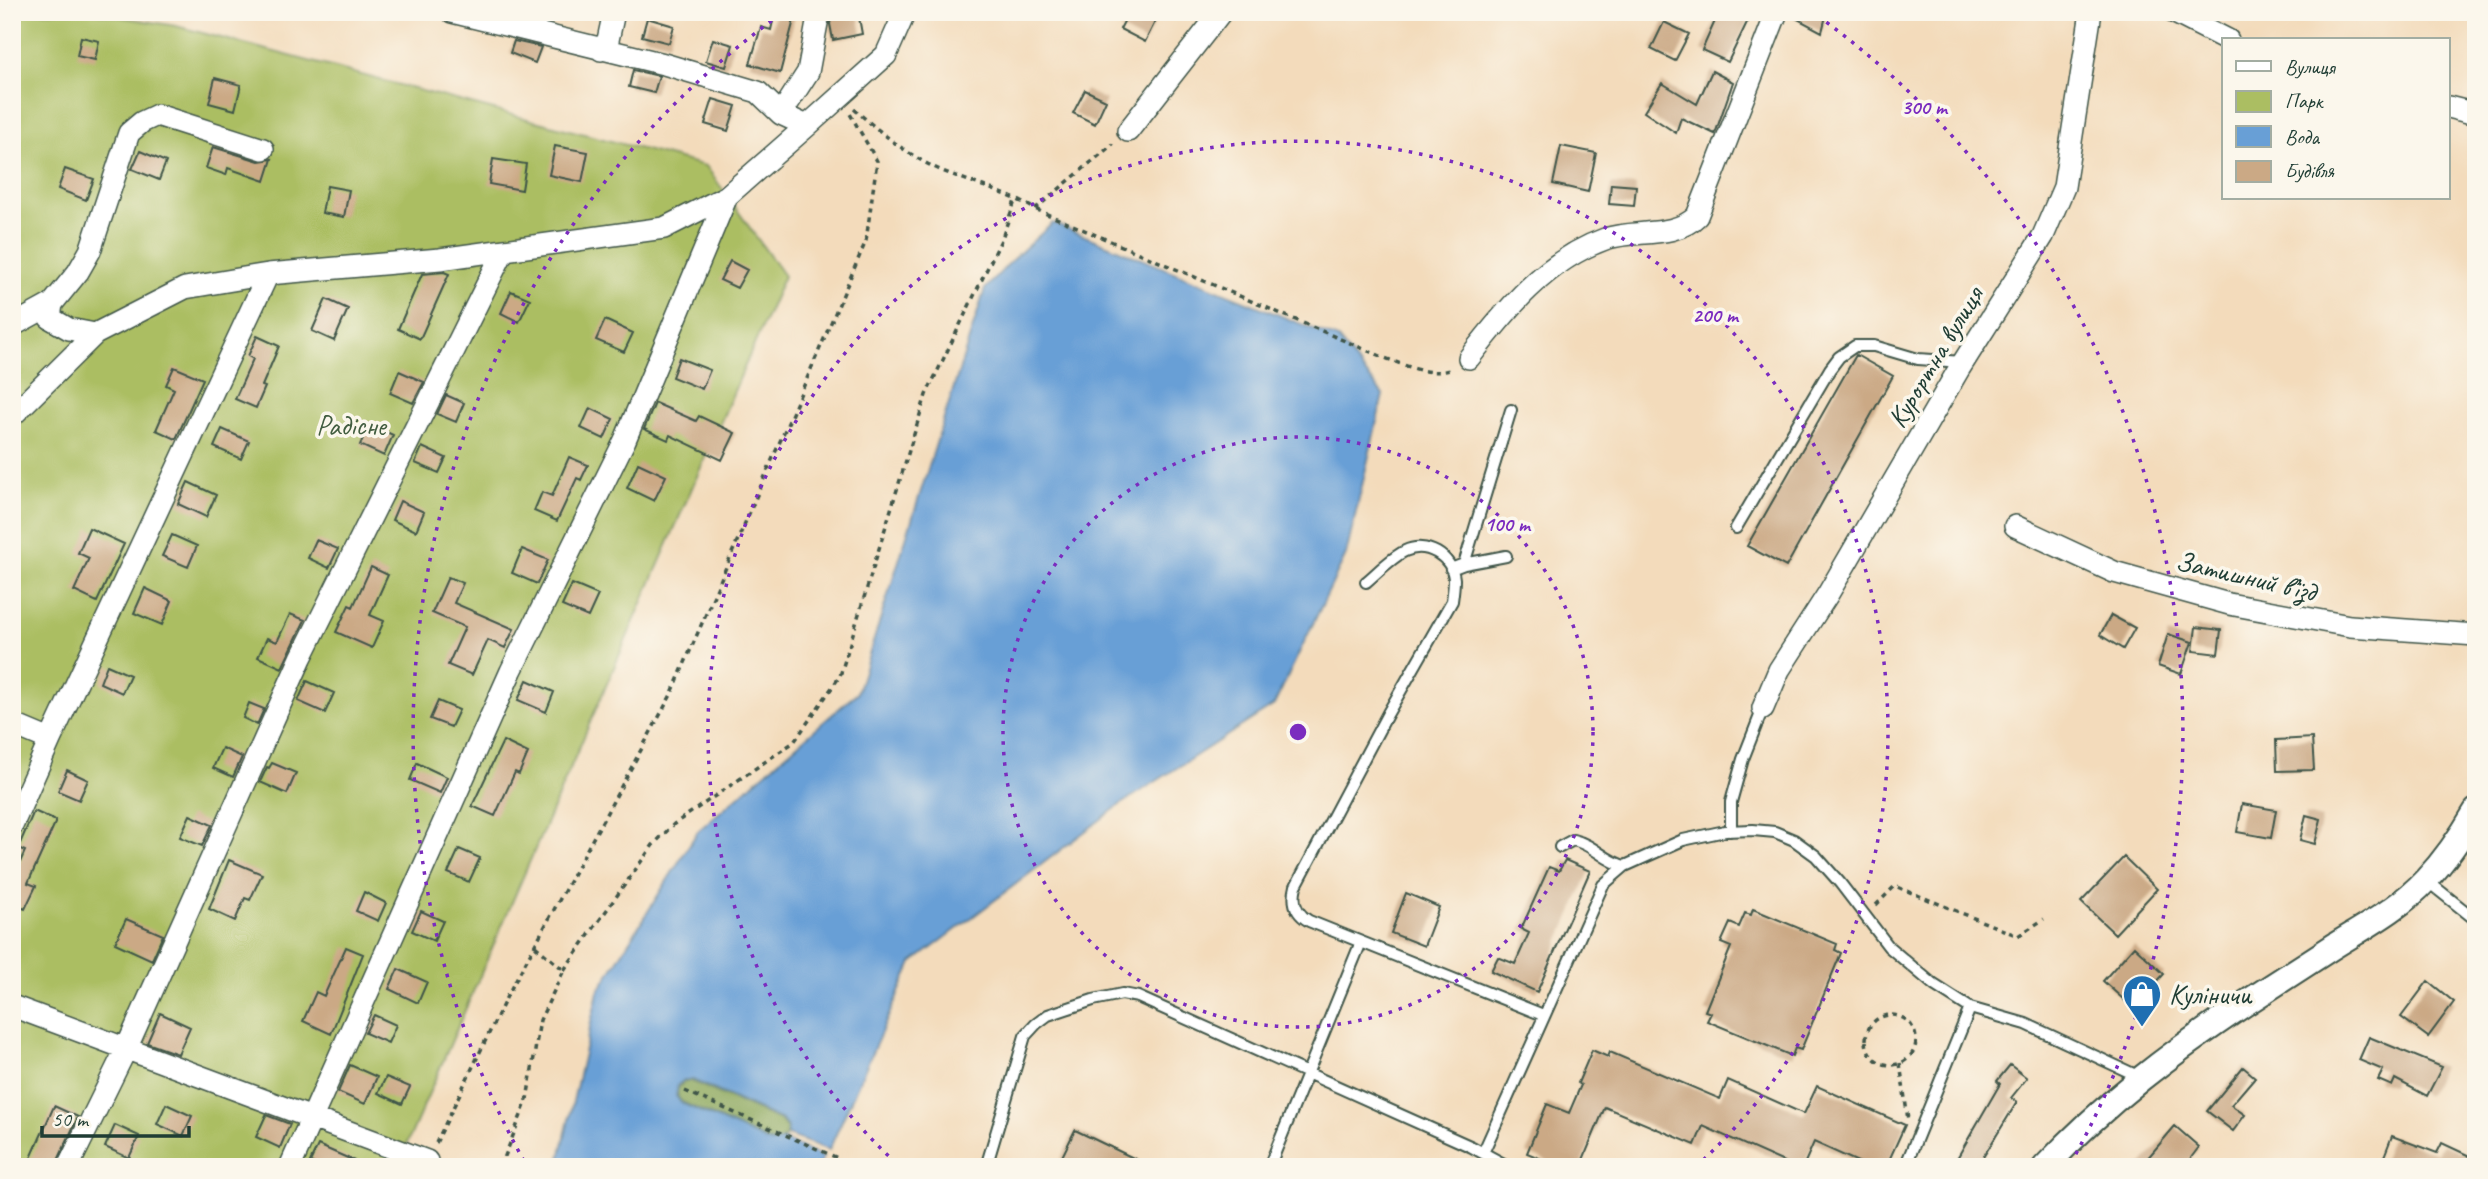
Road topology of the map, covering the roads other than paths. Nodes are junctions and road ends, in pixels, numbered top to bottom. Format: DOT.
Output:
graph roads {
  1 [pos="452,12"];
  2 [pos="614,12"];
  3 [pos="819,12"];
  4 [pos="905,12"];
  5 [pos="1221,12"];
  6 [pos="1777,12"];
  7 [pos="2091,12"];
  8 [pos="2173,12"];
  9 [pos="2224,38"];
  10 [pos="601,50"];
  11 [pos="2450,108"];
  12 [pos="781,114"];
  13 [pos="2476,114"];
  14 [pos="807,126"];
  15 [pos="1128,131"];
  16 [pos="263,149"];
  17 [pos="727,196"];
  18 [pos="504,250"];
  19 [pos="268,274"];
  20 [pos="52,304"];
  21 [pos="12,326"];
  22 [pos="95,334"];
  23 [pos="1469,358"];
  24 [pos="1963,362"];
  25 [pos="1511,410"];
  26 [pos="12,416"];
  27 [pos="2015,526"];
  28 [pos="1736,528"];
  29 [pos="1506,556"];
  30 [pos="1464,564"];
  31 [pos="1451,569"];
  32 [pos="1366,582"];
  33 [pos="2476,635"];
  34 [pos="1763,708"];
  35 [pos="12,724"];
  36 [pos="50,740"];
  37 [pos="2476,811"];
  38 [pos="12,826"];
  39 [pos="1731,831"];
  40 [pos="1560,847"];
  41 [pos="1625,866"];
  42 [pos="2426,880"];
  43 [pos="2476,920"];
  44 [pos="1362,942"];
  45 [pos="12,1006"];
  46 [pos="1970,1007"];
  47 [pos="1543,1015"];
  48 [pos="127,1048"];
  49 [pos="1306,1073"];
  50 [pos="2140,1077"];
  51 [pos="312,1117"];
  52 [pos="1483,1153"];
  53 [pos="427,1161"];
  54 [pos="68,1167"];
  55 [pos="290,1167"];
  56 [pos="986,1167"];
  57 [pos="1269,1167"];
  58 [pos="1509,1167"];
  59 [pos="1905,1167"];
  60 [pos="2045,1167"];
  1 -- 10 [label="street"];
  2 -- 10 [label="street"];
  3 -- 12 [label="street"];
  4 -- 14 [label="street"];
  5 -- 15 [label="street"];
  6 -- 23 [label="street"];
  7 -- 24 [label="street, Курортна вулиця"];
  8 -- 9 [label="street"];
  10 -- 12 [label="street"];
  11 -- 13 [label="street"];
  12 -- 14 [label="street"];
  14 -- 17 [label="street"];
  16 -- 20 [label="street"];
  17 -- 18 [label="street"];
  17 -- 51 [label="street"];
  18 -- 19 [label="street"];
  18 -- 48 [label="street"];
  19 -- 22 [label="street"];
  19 -- 36 [label="street"];
  20 -- 21 [label="street"];
  20 -- 22 [label="street"];
  22 -- 26 [label="street"];
  24 -- 28 [label="lane"];
  24 -- 34 [label="street, Курортна вулиця"];
  25 -- 30 [label="lane"];
  27 -- 33 [label="street, Затишний в’їзд"];
  29 -- 30 [label="lane"];
  30 -- 31 [label="lane"];
  31 -- 32 [label="lane"];
  31 -- 44 [label="lane"];
  34 -- 39 [label="lane"];
  35 -- 36 [label="street"];
  36 -- 38 [label="street"];
  37 -- 42 [label="street"];
  39 -- 41 [label="lane"];
  39 -- 46 [label="lane"];
  40 -- 41 [label="lane"];
  41 -- 47 [label="lane"];
  42 -- 43 [label="lane"];
  42 -- 50 [label="street"];
  44 -- 47 [label="lane"];
  44 -- 49 [label="lane"];
  45 -- 48 [label="street"];
  46 -- 50 [label="lane"];
  46 -- 59 [label="lane"];
  47 -- 52 [label="lane"];
  48 -- 51 [label="street"];
  48 -- 54 [label="street"];
  49 -- 52 [label="lane"];
  49 -- 56 [label="lane"];
  49 -- 57 [label="lane"];
  50 -- 60 [label="street"];
  51 -- 53 [label="street"];
  51 -- 55 [label="street"];
  52 -- 58 [label="lane"];
}
